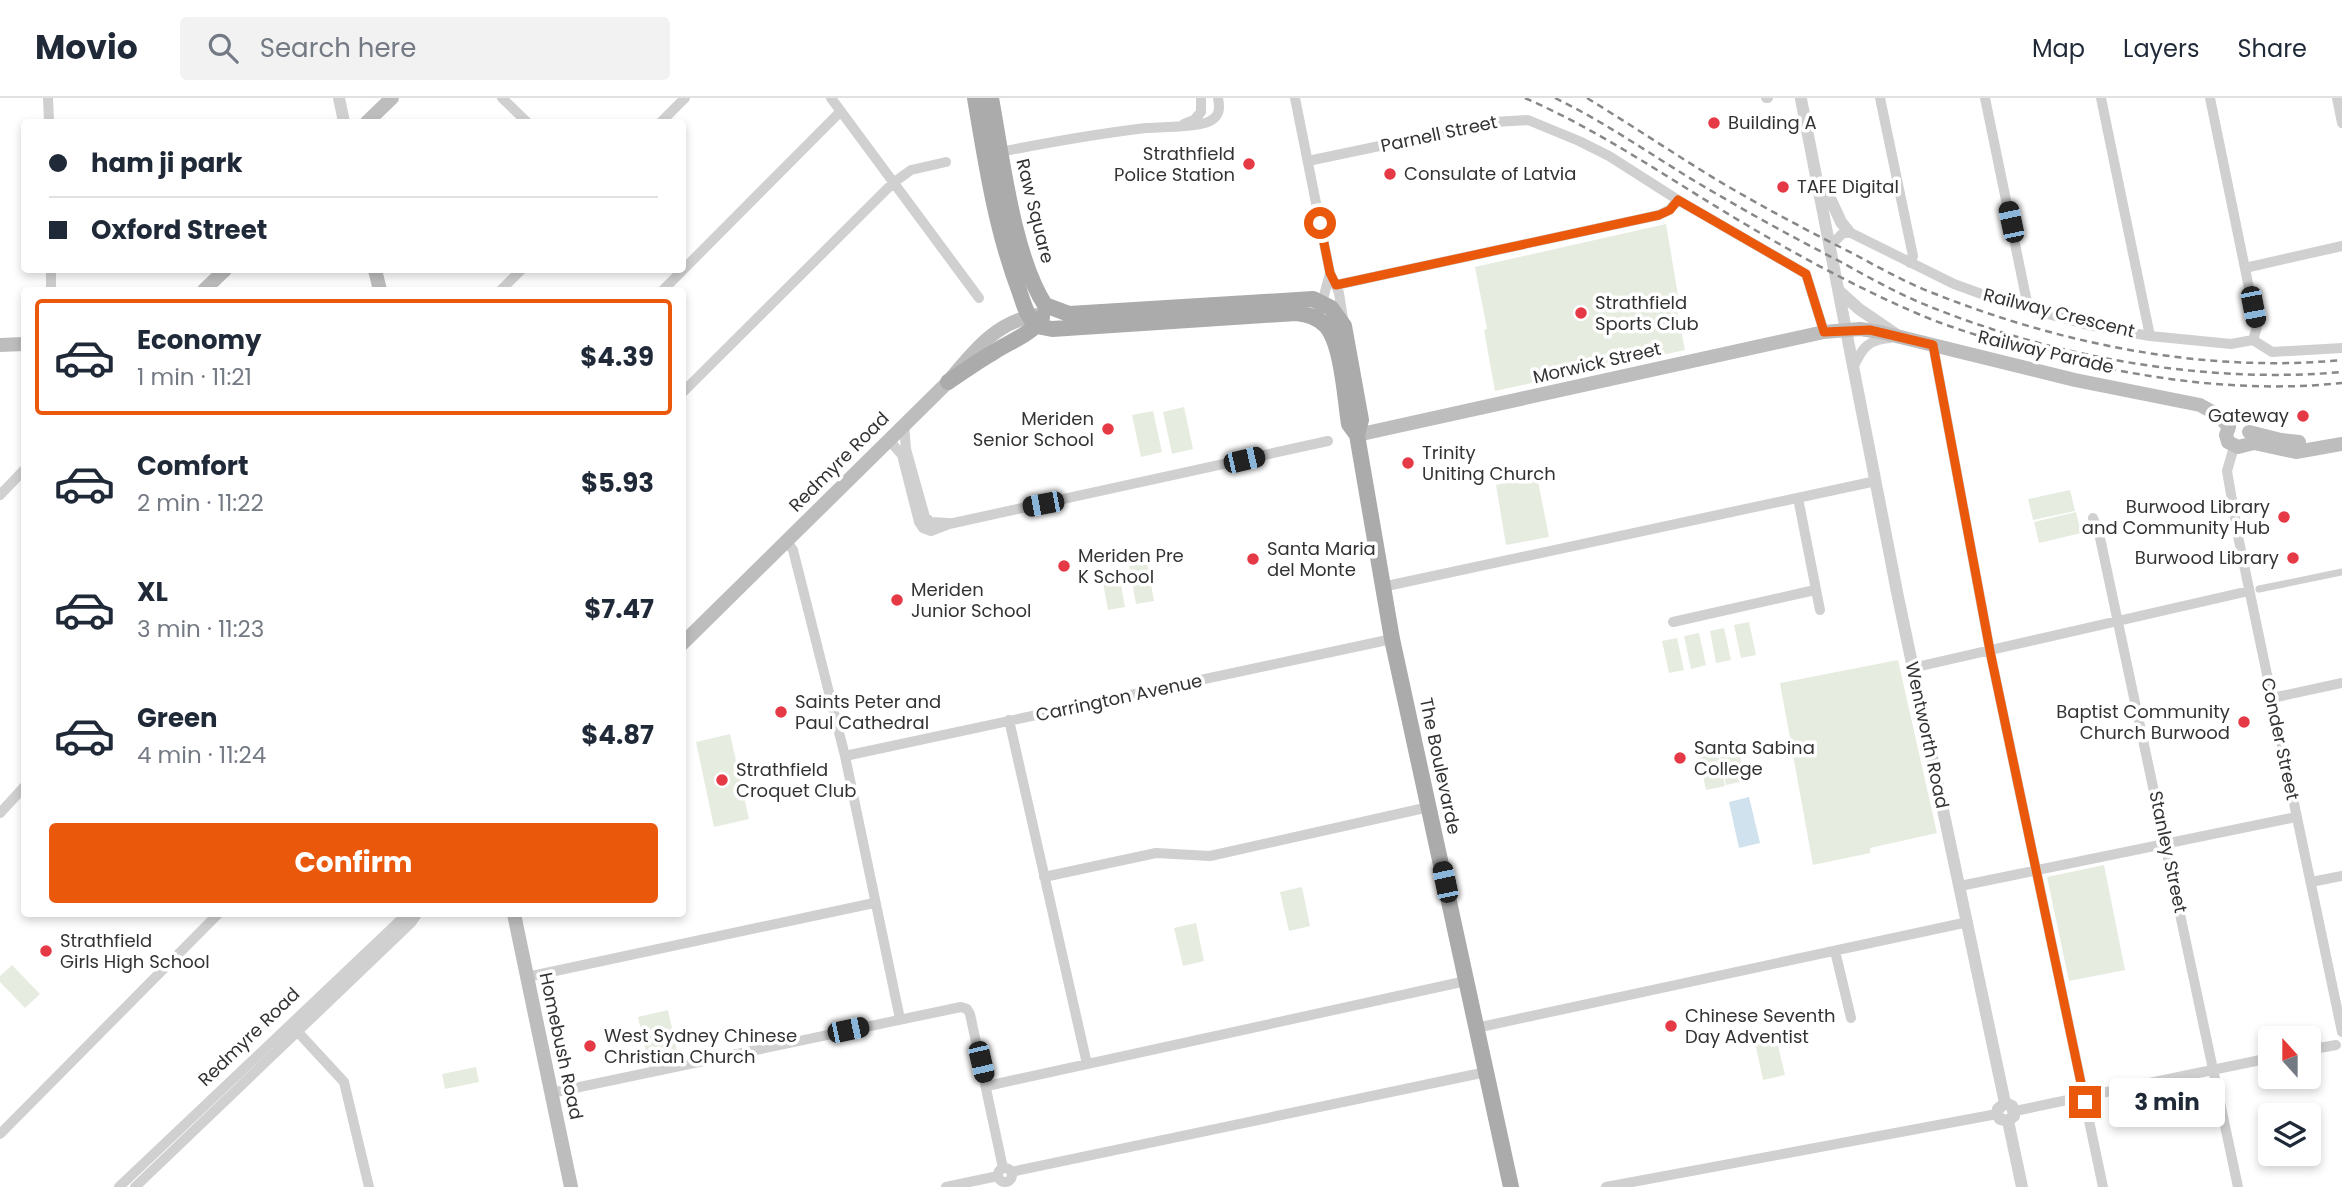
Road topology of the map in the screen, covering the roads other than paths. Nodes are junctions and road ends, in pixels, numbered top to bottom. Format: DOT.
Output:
graph roads {
  1 [pos="48,98"];
  2 [pos="339,98"];
  3 [pos="392,98"];
  4 [pos="502,98"];
  5 [pos="685,98"];
  6 [pos="831,98"];
  7 [pos="975,98"];
  8 [pos="991,98"];
  9 [pos="1201,98"];
  10 [pos="1219,98"];
  11 [pos="1295,98"];
  12 [pos="1801,98"];
  13 [pos="1880,98"];
  14 [pos="1985,98"];
  15 [pos="2101,98"];
  16 [pos="2210,98"];
  17 [pos="2337,98"];
  18 [pos="841,111"];
  19 [pos="49,119"];
  20 [pos="343,119"];
  21 [pos="370,119"];
  22 [pos="524,119"];
  23 [pos="664,119"];
  24 [pos="2342,123"];
  25 [pos="1180,125"];
  26 [pos="993,153"];
  27 [pos="1308,161"];
  28 [pos="946,162"];
  29 [pos="1816,169"];
  30 [pos="893,183"];
  31 [pos="1678,200"];
  32 [pos="1849,232"];
  33 [pos="1831,245"];
  34 [pos="2342,246"];
  35 [pos="1910,263"];
  36 [pos="686,267"];
  37 [pos="2245,268"];
  38 [pos="222,273"];
  39 [pos="518,273"];
  40 [pos="680,273"];
  41 [pos="1330,273"];
  42 [pos="1336,285"];
  43 [pos="207,287"];
  44 [pos="504,287"];
  45 [pos="666,287"];
  46 [pos="1839,291"];
  47 [pos="979,298"];
  48 [pos="1322,303"];
  49 [pos="2028,307"];
  50 [pos="1041,318"];
  51 [pos="1324,324"];
  52 [pos="1344,326"];
  53 [pos="1846,329"];
  54 [pos="1824,332"];
  55 [pos="2150,336"];
  56 [pos="1901,337"];
  57 [pos="2253,340"];
  58 [pos="21,344"];
  59 [pos="0,345"];
  60 [pos="1933,345"];
  61 [pos="2342,348"];
  62 [pos="1336,350"];
  63 [pos="1854,366"];
  64 [pos="948,382"];
  65 [pos="686,389"];
  66 [pos="2229,428"];
  67 [pos="896,433"];
  68 [pos="1357,435"];
  69 [pos="2342,435"];
  70 [pos="1328,441"];
  71 [pos="2243,441"];
  72 [pos="2342,444"];
  73 [pos="21,473"];
  74 [pos="1876,481"];
  75 [pos="0,495"];
  76 [pos="1798,498"];
  77 [pos="2093,518"];
  78 [pos="949,524"];
  79 [pos="787,542"];
  80 [pos="2342,572"];
  81 [pos="1382,587"];
  82 [pos="1815,590"];
  83 [pos="2254,590"];
  84 [pos="1820,610"];
  85 [pos="1673,622"];
  86 [pos="2119,622"];
  87 [pos="1392,639"];
  88 [pos="686,640"];
  89 [pos="1990,650"];
  90 [pos="1912,668"];
  91 [pos="2342,684"];
  92 [pos="2272,698"];
  93 [pos="1009,720"];
  94 [pos="845,756"];
  95 [pos="21,790"];
  96 [pos="1429,807"];
  97 [pos="0,813"];
  98 [pos="2296,817"];
  99 [pos="2166,844"];
  100 [pos="2037,871"];
  101 [pos="2342,876"];
  102 [pos="1045,877"];
  103 [pos="2311,882"];
  104 [pos="1960,886"];
  105 [pos="874,903"];
  106 [pos="215,917"];
  107 [pos="404,917"];
  108 [pos="415,917"];
  109 [pos="515,917"];
  110 [pos="1968,922"];
  111 [pos="1835,951"];
  112 [pos="527,977"];
  113 [pos="1466,981"];
  114 [pos="1851,1018"];
  115 [pos="900,1019"];
  116 [pos="290,1024"];
  117 [pos="1476,1028"];
  118 [pos="298,1032"];
  119 [pos="2342,1033"];
  120 [pos="2339,1047"];
  121 [pos="2321,1049"];
  122 [pos="2258,1061"];
  123 [pos="1087,1064"];
  124 [pos="2213,1070"];
  125 [pos="1486,1072"];
  126 [pos="986,1086"];
  127 [pos="551,1093"];
  128 [pos="2084,1095"];
  129 [pos="2006,1112"];
  130 [pos="0,1133"];
  131 [pos="1005,1177"];
  132 [pos="118,1187"];
  133 [pos="135,1187"];
  134 [pos="369,1187"];
  135 [pos="571,1187"];
  136 [pos="946,1187"];
  137 [pos="1511,1187"];
  138 [pos="1606,1187"];
  139 [pos="2022,1187"];
  140 [pos="2103,1187"];
  141 [pos="2238,1187"];
  1 -- 19 [label="street"];
  2 -- 20 [label="street"];
  3 -- 21 [label="main road"];
  4 -- 22 [label="street"];
  5 -- 23 [label="street"];
  6 -- 18 [label="street"];
  7 -- 26 [label="main road, Raw Square"];
  8 -- 26 [label="main road, Raw Square"];
  9 -- 25 [label="street"];
  10 -- 25 [label="street"];
  11 -- 27 [label="street, The Boulevarde"];
  12 -- 29 [label="street, Wentworth Road"];
  13 -- 35 [label="street"];
  14 -- 49 [label="street"];
  15 -- 55 [label="street"];
  16 -- 37 [label="street"];
  17 -- 24 [label="street"];
  18 -- 30 [label="street"];
  18 -- 36 [label="street"];
  25 -- 26 [label="street"];
  26 -- 50 [label="main road, Raw Square"];
  27 -- 31 [label="street, Parnell Street"];
  27 -- 41 [label="street, The Boulevarde"];
  28 -- 30 [label="street"];
  29 -- 32 [label="street"];
  29 -- 33 [label="street, Wentworth Road"];
  30 -- 47 [label="street"];
  30 -- 65 [label="street"];
  31 -- 42 [label="street"];
  31 -- 54 [label="street, Parnell Street"];
  32 -- 33 [label="street"];
  32 -- 35 [label="street, Railway Crescent"];
  33 -- 46 [label="street, Wentworth Road"];
  34 -- 37 [label="street"];
  35 -- 49 [label="street, Railway Crescent"];
  37 -- 57 [label="street"];
  38 -- 43 [label="main road"];
  39 -- 44 [label="street"];
  40 -- 45 [label="street"];
  41 -- 42 [label="street, The Boulevarde"];
  41 -- 48 [label="street, The Boulevarde"];
  42 -- 52 [label="street, The Boulevarde"];
  46 -- 53 [label="street, Wentworth Road"];
  46 -- 56 [label="street"];
  48 -- 50 [label="main road"];
  48 -- 52 [label="main road"];
  48 -- 62 [label="main road"];
  49 -- 55 [label="street, Railway Crescent"];
  50 -- 51 [label="main road, Redmyre Road"];
  50 -- 64 [label="main road"];
  50 -- 64 [label="main road, Redmyre Road"];
  51 -- 62 [label="main road, The Boulevarde"];
  52 -- 68 [label="main road, The Boulevarde"];
  53 -- 54 [label="main road, Morwick Street"];
  53 -- 56 [label="main road, Railway Parade"];
  53 -- 63 [label="street, Wentworth Road"];
  54 -- 68 [label="main road, Morwick Street"];
  55 -- 57 [label="street, Railway Crescent"];
  56 -- 60 [label="main road, Railway Parade"];
  56 -- 63 [label="street"];
  57 -- 61 [label="street, Railway Crescent"];
  58 -- 59 [label="main road"];
  60 -- 66 [label="main road, Railway Parade"];
  60 -- 89 [label="street"];
  62 -- 68 [label="main road, The Boulevarde"];
  63 -- 74 [label="street, Wentworth Road"];
  64 -- 67 [label="main road, Redmyre Road"];
  66 -- 71 [label="main road"];
  66 -- 71 [label="main road"];
  67 -- 78 [label="street"];
  67 -- 78 [label="street"];
  67 -- 79 [label="main road, Redmyre Road"];
  68 -- 81 [label="main road, The Boulevarde"];
  69 -- 71 [label="main road"];
  70 -- 78 [label="street"];
  71 -- 72 [label="main road"];
  71 -- 83 [label="street, Conder Street"];
  73 -- 75 [label="street"];
  74 -- 76 [label="street"];
  74 -- 90 [label="street, Wentworth Road"];
  76 -- 81 [label="street"];
  76 -- 82 [label="street"];
  77 -- 86 [label="street, Stanley Street"];
  79 -- 88 [label="main road, Redmyre Road"];
  79 -- 94 [label="street"];
  80 -- 83 [label="street"];
  81 -- 87 [label="main road, The Boulevarde"];
  82 -- 84 [label="street"];
  82 -- 85 [label="street"];
  83 -- 86 [label="street"];
  83 -- 92 [label="street, Conder Street"];
  86 -- 89 [label="street"];
  86 -- 99 [label="street, Stanley Street"];
  87 -- 93 [label="street, Carrington Avenue"];
  87 -- 96 [label="main road, The Boulevarde"];
  89 -- 90 [label="street"];
  89 -- 100 [label="street"];
  90 -- 104 [label="street, Wentworth Road"];
  91 -- 92 [label="street"];
  92 -- 98 [label="street, Conder Street"];
  93 -- 94 [label="street, Carrington Avenue"];
  93 -- 102 [label="street"];
  94 -- 105 [label="street"];
  95 -- 97 [label="street"];
  96 -- 102 [label="street"];
  96 -- 113 [label="main road, The Boulevarde"];
  98 -- 99 [label="street"];
  98 -- 103 [label="street, Conder Street"];
  99 -- 100 [label="street"];
  99 -- 124 [label="street, Stanley Street"];
  100 -- 104 [label="street"];
  100 -- 128 [label="street"];
  101 -- 103 [label="street"];
  102 -- 123 [label="street"];
  103 -- 119 [label="street, Conder Street"];
  104 -- 110 [label="street, Wentworth Road"];
  105 -- 112 [label="street"];
  105 -- 115 [label="street"];
  106 -- 130 [label="street"];
  107 -- 116 [label="street, Redmyre Road"];
  108 -- 118 [label="street, Redmyre Road"];
  109 -- 112 [label="main road, Homebush Road"];
  110 -- 111 [label="street"];
  110 -- 129 [label="street, Wentworth Road"];
  111 -- 114 [label="street"];
  111 -- 117 [label="street"];
  112 -- 127 [label="main road, Homebush Road"];
  113 -- 117 [label="main road, The Boulevarde"];
  113 -- 123 [label="street"];
  115 -- 126 [label="street"];
  115 -- 127 [label="street"];
  116 -- 118 [label="street"];
  116 -- 132 [label="street, Redmyre Road"];
  117 -- 125 [label="main road, The Boulevarde"];
  118 -- 133 [label="street, Redmyre Road"];
  118 -- 134 [label="street"];
  119 -- 120 [label="street, Conder Street"];
  120 -- 121 [label="street"];
  122 -- 124 [label="street"];
  123 -- 126 [label="street"];
  124 -- 128 [label="street"];
  124 -- 141 [label="street, Stanley Street"];
  125 -- 131 [label="street"];
  125 -- 137 [label="main road, The Boulevarde"];
  126 -- 131 [label="street"];
  127 -- 135 [label="main road, Homebush Road"];
  128 -- 129 [label="street"];
  128 -- 140 [label="street"];
  129 -- 138 [label="street"];
  129 -- 139 [label="street, Wentworth Road"];
  131 -- 136 [label="street"];
}
